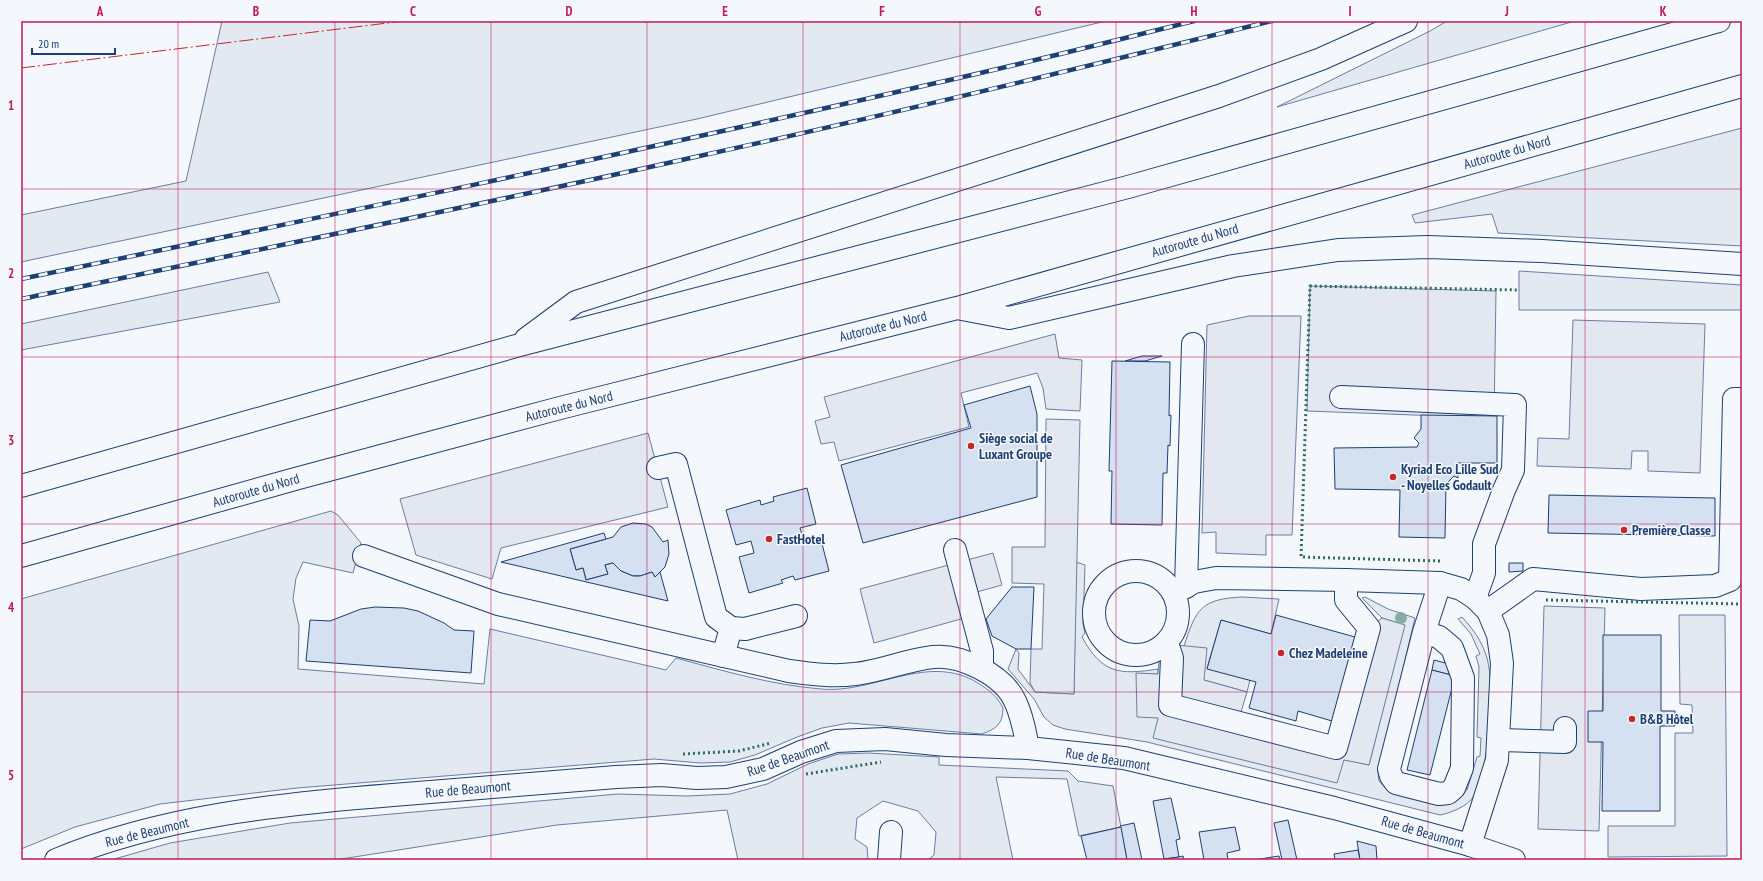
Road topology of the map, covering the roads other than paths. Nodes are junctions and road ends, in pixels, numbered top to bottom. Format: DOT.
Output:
graph roads {
  1 [pos="1406,21"];
  2 [pos="1719,21"];
  3 [pos="1742,86"];
  4 [pos="1742,264"];
  5 [pos="957,308"];
  6 [pos="1193,344"];
  7 [pos="516,346"];
  8 [pos="1341,397"];
  9 [pos="1742,399"];
  10 [pos="658,468"];
  11 [pos="21,486"];
  12 [pos="955,550"];
  13 [pos="21,556"];
  14 [pos="364,556"];
  15 [pos="1346,580"];
  16 [pos="1440,583"];
  17 [pos="1180,590"];
  18 [pos="1481,605"];
  19 [pos="796,616"];
  20 [pos="731,628"];
  21 [pos="1424,632"];
  22 [pos="1167,643"];
  23 [pos="723,656"];
  24 [pos="982,669"];
  25 [pos="1565,728"];
  26 [pos="1500,740"];
  27 [pos="1028,748"];
  28 [pos="891,832"];
  29 [pos="1470,845"];
  30 [pos="56,860"];
  31 [pos="889,860"];
  32 [pos="1514,860"];
  1 -- 7 [label="main road"];
  2 -- 7 [label="main road"];
  3 -- 5 [label="main road, Autoroute du Nord"];
  4 -- 5 [label="main road"];
  5 -- 13 [label="main road, Autoroute du Nord"];
  6 -- 17 [label="main road"];
  7 -- 11 [label="main road"];
  8 -- 18 [label="main road"];
  9 -- 18 [label="main road"];
  10 -- 20 [label="main road"];
  12 -- 24 [label="main road"];
  14 -- 23 [label="main road"];
  15 -- 16 [label="main road"];
  15 -- 17 [label="main road"];
  15 -- 22 [label="main road"];
  16 -- 18 [label="main road"];
  16 -- 21 [label="main road"];
  17 -- 22 [label="main road"];
  17 -- 22 [label="main road"];
  18 -- 26 [label="main road"];
  19 -- 20 [label="main road"];
  20 -- 23 [label="main road"];
  21 -- 21 [label="main road"];
  23 -- 24 [label="main road"];
  24 -- 27 [label="main road"];
  25 -- 26 [label="main road"];
  26 -- 29 [label="main road"];
  27 -- 29 [label="main road, Rue de Beaumont"];
  27 -- 30 [label="main road, Rue de Beaumont"];
  28 -- 31 [label="main road"];
  29 -- 32 [label="main road, Rue de Beaumont"];
}
